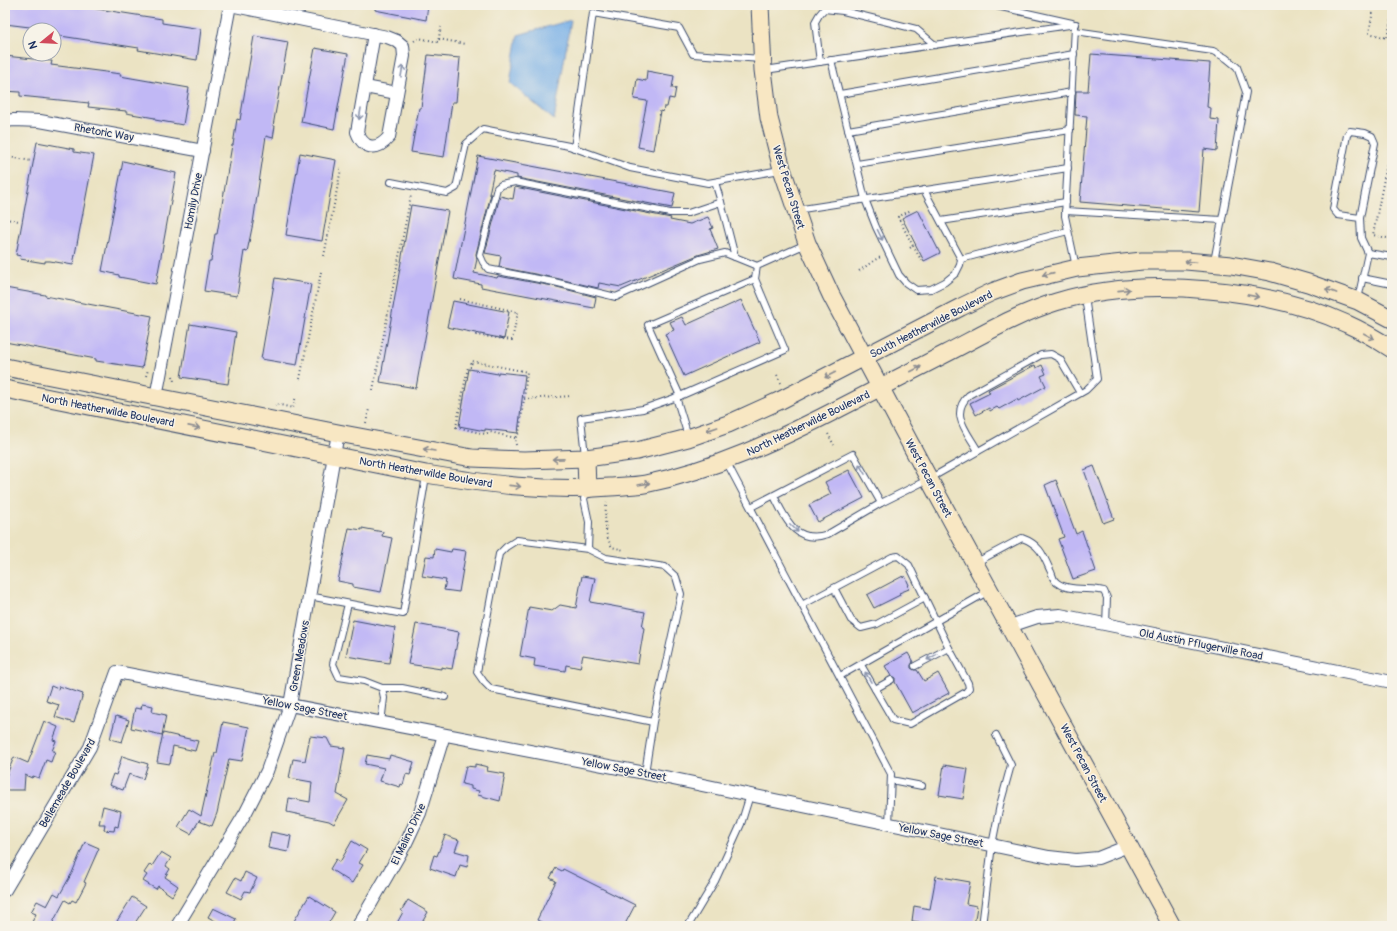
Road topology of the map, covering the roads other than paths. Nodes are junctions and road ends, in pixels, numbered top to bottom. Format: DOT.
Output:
graph roads {
  1 [pos="230,5"];
  2 [pos="760,5"];
  3 [pos="992,5"];
  4 [pos="1076,24"];
  5 [pos="1075,31"];
  6 [pos="374,34"];
  7 [pos="935,45"];
  8 [pos="1074,54"];
  9 [pos="831,60"];
  10 [pos="820,62"];
  11 [pos="763,65"];
  12 [pos="365,88"];
  13 [pos="1072,92"];
  14 [pos="397,93"];
  15 [pos="840,94"];
  16 [pos="5,121"];
  17 [pos="848,130"];
  18 [pos="1070,130"];
  19 [pos="574,148"];
  20 [pos="203,151"];
  21 [pos="857,164"];
  22 [pos="1068,168"];
  23 [pos="782,169"];
  24 [pos="391,182"];
  25 [pos="715,182"];
  26 [pos="924,190"];
  27 [pos="865,199"];
  28 [pos="721,202"];
  29 [pos="1066,202"];
  30 [pos="795,210"];
  31 [pos="1065,211"];
  32 [pos="1360,218"];
  33 [pos="1222,220"];
  34 [pos="941,221"];
  35 [pos="1068,231"];
  36 [pos="807,243"];
  37 [pos="1368,253"];
  38 [pos="735,257"];
  39 [pos="1392,257"];
  40 [pos="961,259"];
  41 [pos="1214,264"];
  42 [pos="757,266"];
  43 [pos="1077,268"];
  44 [pos="1362,278"];
  45 [pos="755,279"];
  46 [pos="1392,284"];
  47 [pos="1085,295"];
  48 [pos="1358,301"];
  49 [pos="1392,319"];
  50 [pos="1347,324"];
  51 [pos="1392,349"];
  52 [pos="865,357"];
  53 [pos="5,367"];
  54 [pos="881,387"];
  55 [pos="5,389"];
  56 [pos="1080,393"];
  57 [pos="678,396"];
  58 [pos="156,397"];
  59 [pos="338,433"];
  60 [pos="688,438"];
  61 [pos="978,451"];
  62 [pos="335,455"];
  63 [pos="586,458"];
  64 [pos="726,460"];
  65 [pos="426,474"];
  66 [pos="929,479"];
  67 [pos="587,489"];
  68 [pos="774,496"];
  69 [pos="881,503"];
  70 [pos="751,507"];
  71 [pos="588,549"];
  72 [pos="975,563"];
  73 [pos="834,588"];
  74 [pos="990,590"];
  75 [pos="309,596"];
  76 [pos="925,598"];
  77 [pos="348,604"];
  78 [pos="802,605"];
  79 [pos="936,621"];
  80 [pos="1106,625"];
  81 [pos="1010,626"];
  82 [pos="949,648"];
  83 [pos="861,665"];
  84 [pos="915,666"];
  85 [pos="117,672"];
  86 [pos="840,676"];
  87 [pos="891,680"];
  88 [pos="1392,682"];
  89 [pos="382,688"];
  90 [pos="875,689"];
  91 [pos="445,697"];
  92 [pos="290,705"];
  93 [pos="654,722"];
  94 [pos="381,723"];
  95 [pos="444,735"];
  96 [pos="996,735"];
  97 [pos="645,773"];
  98 [pos="891,780"];
  99 [pos="922,786"];
  100 [pos="750,795"];
  101 [pos="890,825"];
  102 [pos="992,845"];
  103 [pos="1128,846"];
  104 [pos="5,890"];
  105 [pos="178,926"];
  106 [pos="358,926"];
  107 [pos="688,926"];
  108 [pos="982,926"];
  109 [pos="1172,926"];
  1 -- 6 [label="street"];
  1 -- 20 [label="street, Homily Drive"];
  2 -- 11 [label="main road, West Pecan Street"];
  3 -- 4 [label="lane"];
  4 -- 5 [label="lane"];
  4 -- 7 [label="lane"];
  5 -- 8 [label="lane"];
  5 -- 33 [label="lane"];
  6 -- 12 [label="street"];
  14 -- 6 [label="street, one-way"];
  7 -- 9 [label="lane"];
  7 -- 10 [label="lane"];
  8 -- 13 [label="lane"];
  8 -- 15 [label="lane"];
  9 -- 10 [label="lane"];
  9 -- 15 [label="lane"];
  10 -- 11 [label="lane"];
  11 -- 19 [label="lane"];
  11 -- 23 [label="main road, West Pecan Street"];
  12 -- 14 [label="street"];
  12 -- 14 [label="street, one-way"];
  13 -- 17 [label="lane"];
  13 -- 18 [label="lane"];
  15 -- 17 [label="lane"];
  16 -- 20 [label="street, Rhetoric Way"];
  17 -- 21 [label="lane"];
  18 -- 21 [label="lane"];
  18 -- 22 [label="lane"];
  19 -- 24 [label="lane"];
  19 -- 25 [label="lane"];
  20 -- 58 [label="street, Homily Drive"];
  21 -- 27 [label="lane"];
  22 -- 26 [label="lane"];
  22 -- 29 [label="lane"];
  23 -- 25 [label="lane"];
  23 -- 30 [label="main road, West Pecan Street"];
  25 -- 28 [label="lane"];
  26 -- 27 [label="lane"];
  26 -- 34 [label="lane"];
  27 -- 30 [label="lane"];
  27 -- 40 [label="lane, one-way"];
  28 -- 38 [label="lane"];
  28 -- 38 [label="lane"];
  29 -- 31 [label="lane"];
  29 -- 34 [label="lane"];
  30 -- 36 [label="main road, West Pecan Street"];
  31 -- 33 [label="lane"];
  31 -- 35 [label="lane"];
  32 -- 32 [label="lane"];
  32 -- 37 [label="lane"];
  33 -- 41 [label="lane"];
  34 -- 40 [label="lane"];
  35 -- 40 [label="lane"];
  35 -- 43 [label="lane"];
  36 -- 42 [label="lane"];
  36 -- 52 [label="main road, West Pecan Street"];
  37 -- 39 [label="lane"];
  37 -- 44 [label="lane"];
  38 -- 42 [label="lane"];
  41 -- 43 [label="main road, South Heatherwilde Boulevard, one-way"];
  48 -- 41 [label="main road, South Heatherwilde Boulevard, one-way"];
  42 -- 45 [label="lane"];
  43 -- 47 [label="main road"];
  43 -- 52 [label="main road, South Heatherwilde Boulevard, one-way"];
  44 -- 46 [label="lane"];
  44 -- 48 [label="lane"];
  45 -- 57 [label="lane"];
  45 -- 57 [label="lane"];
  47 -- 50 [label="main road, one-way"];
  54 -- 47 [label="main road, one-way"];
  47 -- 56 [label="lane"];
  48 -- 49 [label="main road, South Heatherwilde Boulevard"];
  48 -- 50 [label="main road"];
  50 -- 51 [label="main road, one-way"];
  52 -- 54 [label="main road, West Pecan Street"];
  52 -- 60 [label="main road, North Heatherwilde Boulevard, one-way"];
  53 -- 58 [label="main road, North Heatherwilde Boulevard"];
  54 -- 64 [label="main road, North Heatherwilde Boulevard"];
  54 -- 66 [label="main road, West Pecan Street"];
  55 -- 62 [label="main road, North Heatherwilde Boulevard, one-way"];
  56 -- 61 [label="lane"];
  56 -- 61 [label="lane"];
  57 -- 60 [label="lane"];
  57 -- 63 [label="lane"];
  58 -- 59 [label="main road, North Heatherwilde Boulevard"];
  59 -- 62 [label="street, Green Meadows"];
  63 -- 59 [label="main road, North Heatherwilde Boulevard, one-way"];
  60 -- 63 [label="main road, North Heatherwilde Boulevard"];
  61 -- 66 [label="lane"];
  62 -- 65 [label="main road, North Heatherwilde Boulevard"];
  62 -- 75 [label="street, Green Meadows"];
  63 -- 67 [label="main road"];
  67 -- 64 [label="main road, North Heatherwilde Boulevard, one-way"];
  64 -- 70 [label="lane"];
  65 -- 67 [label="main road, North Heatherwilde Boulevard, one-way"];
  65 -- 77 [label="lane"];
  66 -- 69 [label="lane"];
  66 -- 72 [label="main road, West Pecan Street"];
  67 -- 71 [label="lane"];
  68 -- 69 [label="lane, one-way"];
  69 -- 68 [label="lane, one-way"];
  68 -- 70 [label="lane"];
  70 -- 78 [label="lane"];
  71 -- 93 [label="lane"];
  71 -- 93 [label="lane"];
  72 -- 74 [label="main road, West Pecan Street"];
  72 -- 80 [label="lane"];
  73 -- 76 [label="lane"];
  73 -- 76 [label="lane"];
  73 -- 78 [label="lane"];
  74 -- 79 [label="lane"];
  74 -- 81 [label="main road, West Pecan Street"];
  75 -- 77 [label="lane"];
  75 -- 92 [label="street, Green Meadows"];
  76 -- 79 [label="lane"];
  77 -- 89 [label="lane"];
  78 -- 86 [label="lane"];
  79 -- 82 [label="lane"];
  79 -- 83 [label="lane"];
  80 -- 81 [label="street, Old Austin Pflugerville Road"];
  80 -- 88 [label="street, Old Austin Pflugerville Road"];
  81 -- 103 [label="main road, West Pecan Street"];
  82 -- 84 [label="lane, one-way"];
  82 -- 90 [label="lane"];
  83 -- 86 [label="lane"];
  90 -- 83 [label="lane, one-way"];
  85 -- 92 [label="street, Yellow Sage Street"];
  85 -- 104 [label="street, Bellemeade Boulevard"];
  86 -- 98 [label="lane"];
  87 -- 90 [label="lane"];
  89 -- 91 [label="lane"];
  89 -- 94 [label="lane"];
  92 -- 94 [label="street, Yellow Sage Street"];
  92 -- 105 [label="street, Green Meadows"];
  93 -- 97 [label="lane"];
  94 -- 95 [label="street, Yellow Sage Street"];
  95 -- 97 [label="street, Yellow Sage Street"];
  95 -- 106 [label="street, El Malino Drive"];
  96 -- 102 [label="lane"];
  97 -- 100 [label="street, Yellow Sage Street"];
  98 -- 99 [label="lane"];
  98 -- 101 [label="lane"];
  100 -- 101 [label="street, Yellow Sage Street"];
  100 -- 107 [label="lane"];
  101 -- 102 [label="street, Yellow Sage Street"];
  102 -- 103 [label="street, Yellow Sage Street"];
  102 -- 108 [label="lane"];
  103 -- 109 [label="main road, West Pecan Street"];
}
